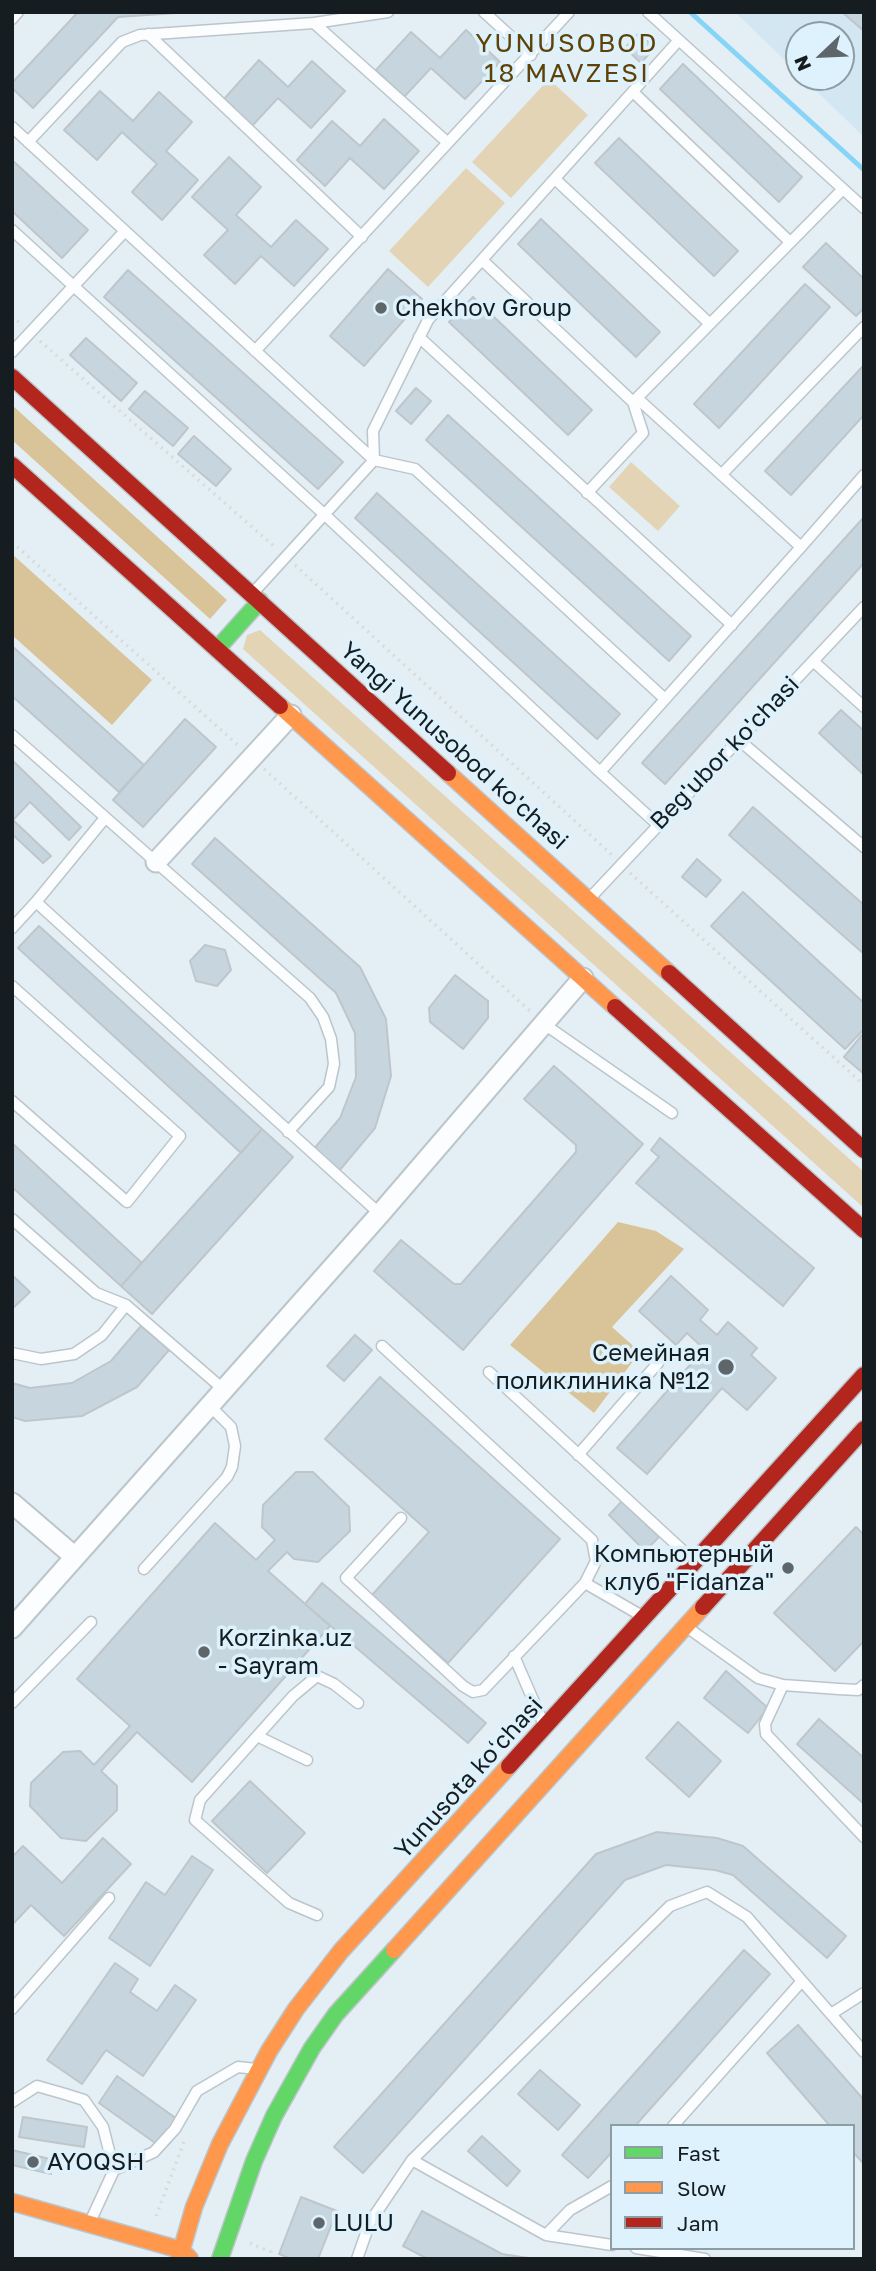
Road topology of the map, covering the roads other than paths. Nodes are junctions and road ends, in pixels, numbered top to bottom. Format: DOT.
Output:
graph roads {
  1 [pos="18,12"];
  2 [pos="388,12"];
  3 [pos="484,12"];
  4 [pos="569,12"];
  5 [pos="648,12"];
  6 [pos="12,19"];
  7 [pos="314,23"];
  8 [pos="148,34"];
  9 [pos="679,40"];
  10 [pos="531,55"];
  11 [pos="634,92"];
  12 [pos="12,127"];
  13 [pos="28,142"];
  14 [pos="447,142"];
  15 [pos="555,178"];
  16 [pos="843,189"];
  17 [pos="864,208"];
  18 [pos="12,230"];
  19 [pos="125,231"];
  20 [pos="362,237"];
  21 [pos="789,241"];
  22 [pos="482,260"];
  23 [pos="73,287"];
  24 [pos="709,323"];
  25 [pos="864,327"];
  26 [pos="419,337"];
  27 [pos="255,351"];
  28 [pos="12,352"];
  29 [pos="12,377"];
  30 [pos="635,400"];
  31 [pos="374,460"];
  32 [pos="12,465"];
  33 [pos="722,474"];
  34 [pos="864,475"];
  35 [pos="587,493"];
  36 [pos="325,515"];
  37 [pos="801,547"];
  38 [pos="256,598"];
  39 [pos="862,612"];
  40 [pos="732,625"];
  41 [pos="217,649"];
  42 [pos="813,661"];
  43 [pos="665,699"];
  44 [pos="864,707"];
  45 [pos="291,716"];
  46 [pos="12,735"];
  47 [pos="739,740"];
  48 [pos="600,772"];
  49 [pos="105,818"];
  50 [pos="657,824"];
  51 [pos="864,847"];
  52 [pos="156,863"];
  53 [pos="588,900"];
  54 [pos="36,902"];
  55 [pos="12,928"];
  56 [pos="583,978"];
  57 [pos="12,986"];
  58 [pos="544,1024"];
  59 [pos="12,1101"];
  60 [pos="672,1113"];
  61 [pos="288,1132"];
  62 [pos="864,1150"];
  63 [pos="380,1214"];
  64 [pos="12,1219"];
  65 [pos="864,1230"];
  66 [pos="126,1305"];
  67 [pos="382,1346"];
  68 [pos="12,1353"];
  69 [pos="657,1363"];
  70 [pos="489,1372"];
  71 [pos="864,1375"];
  72 [pos="223,1389"];
  73 [pos="209,1405"];
  74 [pos="864,1429"];
  75 [pos="579,1455"];
  76 [pos="12,1503"];
  77 [pos="401,1518"];
  78 [pos="75,1558"];
  79 [pos="695,1562"];
  80 [pos="144,1569"];
  81 [pos="585,1583"];
  82 [pos="645,1617"];
  83 [pos="90,1622"];
  84 [pos="12,1628"];
  85 [pos="687,1628"];
  86 [pos="514,1656"];
  87 [pos="783,1685"];
  88 [pos="864,1685"];
  89 [pos="12,1703"];
  90 [pos="358,1703"];
  91 [pos="545,1728"];
  92 [pos="259,1737"];
  93 [pos="307,1760"];
  94 [pos="864,1837"];
  95 [pos="109,1898"];
  96 [pos="317,1915"];
  97 [pos="802,1981"];
  98 [pos="864,1993"];
  99 [pos="12,2009"];
  100 [pos="831,2014"];
  101 [pos="864,2052"];
  102 [pos="260,2069"];
  103 [pos="12,2102"];
  104 [pos="675,2124"];
  105 [pos="412,2160"];
  106 [pos="114,2170"];
  107 [pos="610,2187"];
  108 [pos="12,2202"];
  109 [pos="89,2223"];
  110 [pos="546,2235"];
  111 [pos="225,2241"];
  112 [pos="610,2245"];
  113 [pos="649,2250"];
  114 [pos="183,2256"];
  115 [pos="220,2259"];
  116 [pos="357,2259"];
  117 [pos="705,2259"];
  1 -- 6 [label="lane"];
  2 -- 7 [label="lane"];
  3 -- 10 [label="lane"];
  4 -- 10 [label="lane"];
  5 -- 9 [label="lane"];
  7 -- 8 [label="lane"];
  7 -- 14 [label="lane"];
  8 -- 13 [label="lane"];
  8 -- 20 [label="lane"];
  9 -- 11 [label="lane"];
  9 -- 16 [label="lane"];
  10 -- 14 [label="lane"];
  11 -- 15 [label="lane"];
  11 -- 21 [label="lane"];
  12 -- 13 [label="lane"];
  13 -- 19 [label="lane"];
  14 -- 20 [label="lane"];
  15 -- 22 [label="lane"];
  15 -- 24 [label="lane"];
  16 -- 17 [label="lane"];
  16 -- 21 [label="lane"];
  18 -- 23 [label="lane"];
  19 -- 23 [label="lane"];
  19 -- 27 [label="lane"];
  20 -- 27 [label="lane"];
  21 -- 24 [label="lane"];
  22 -- 26 [label="lane"];
  22 -- 30 [label="lane"];
  23 -- 28 [label="lane"];
  23 -- 36 [label="lane"];
  24 -- 30 [label="lane"];
  25 -- 33 [label="lane"];
  26 -- 31 [label="lane"];
  26 -- 35 [label="lane"];
  27 -- 31 [label="lane"];
  29 -- 38 [label="main road, Yangi Yunusobod ko'chasi"];
  30 -- 33 [label="lane"];
  30 -- 35 [label="lane"];
  31 -- 36 [label="lane"];
  31 -- 43 [label="lane"];
  32 -- 41 [label="main road"];
  33 -- 37 [label="lane"];
  34 -- 37 [label="lane"];
  35 -- 40 [label="lane"];
  36 -- 38 [label="lane"];
  36 -- 48 [label="lane"];
  37 -- 40 [label="lane"];
  38 -- 41 [label="main road"];
  38 -- 53 [label="main road, Yangi Yunusobod ko'chasi"];
  39 -- 42 [label="lane, Beg'ubor ko'chasi"];
  40 -- 43 [label="lane"];
  41 -- 45 [label="main road"];
  42 -- 44 [label="lane"];
  42 -- 47 [label="lane, Beg'ubor ko'chasi"];
  43 -- 48 [label="lane"];
  45 -- 52 [label="street"];
  45 -- 56 [label="main road"];
  46 -- 49 [label="lane"];
  47 -- 50 [label="lane, Beg'ubor ko'chasi"];
  47 -- 51 [label="lane"];
  48 -- 50 [label="lane"];
  49 -- 52 [label="lane"];
  49 -- 54 [label="lane"];
  50 -- 53 [label="lane, Beg'ubor ko'chasi"];
  52 -- 61 [label="lane"];
  53 -- 62 [label="main road, Yangi Yunusobod ko'chasi"];
  54 -- 55 [label="lane"];
  54 -- 61 [label="lane"];
  56 -- 58 [label="street"];
  56 -- 65 [label="main road"];
  57 -- 59 [label="lane"];
  58 -- 60 [label="lane"];
  58 -- 63 [label="street"];
  61 -- 63 [label="lane"];
  63 -- 72 [label="street"];
  64 -- 66 [label="lane"];
  66 -- 68 [label="lane"];
  66 -- 72 [label="lane"];
  67 -- 81 [label="lane"];
  69 -- 75 [label="lane"];
  70 -- 75 [label="lane"];
  71 -- 79 [label="main road, Yunusota koʻchasi"];
  72 -- 73 [label="street"];
  73 -- 78 [label="street"];
  73 -- 80 [label="lane"];
  74 -- 85 [label="main road"];
  75 -- 79 [label="lane"];
  76 -- 78 [label="street"];
  77 -- 86 [label="lane"];
  78 -- 84 [label="street"];
  79 -- 82 [label="main road, Yunusota koʻchasi"];
  81 -- 82 [label="lane"];
  81 -- 86 [label="lane"];
  82 -- 91 [label="main road, Yunusota koʻchasi"];
  83 -- 89 [label="lane"];
  85 -- 87 [label="lane"];
  85 -- 111 [label="main road"];
  86 -- 91 [label="lane"];
  87 -- 88 [label="lane"];
  87 -- 94 [label="lane"];
  90 -- 92 [label="lane"];
  91 -- 102 [label="main road, Yunusota koʻchasi"];
  92 -- 93 [label="lane"];
  92 -- 96 [label="lane"];
  95 -- 99 [label="lane"];
  97 -- 100 [label="lane"];
  97 -- 104 [label="lane"];
  97 -- 105 [label="lane"];
  98 -- 100 [label="lane"];
  100 -- 101 [label="lane"];
  102 -- 106 [label="lane"];
  102 -- 114 [label="main road, Yunusota koʻchasi"];
  103 -- 106 [label="lane"];
  105 -- 110 [label="lane"];
  105 -- 116 [label="lane"];
  106 -- 109 [label="lane"];
  107 -- 110 [label="lane"];
  108 -- 109 [label="main road"];
  109 -- 114 [label="main road"];
  110 -- 112 [label="lane"];
  111 -- 114 [label="main road"];
  111 -- 115 [label="main road"];
  113 -- 117 [label="lane"];
}
